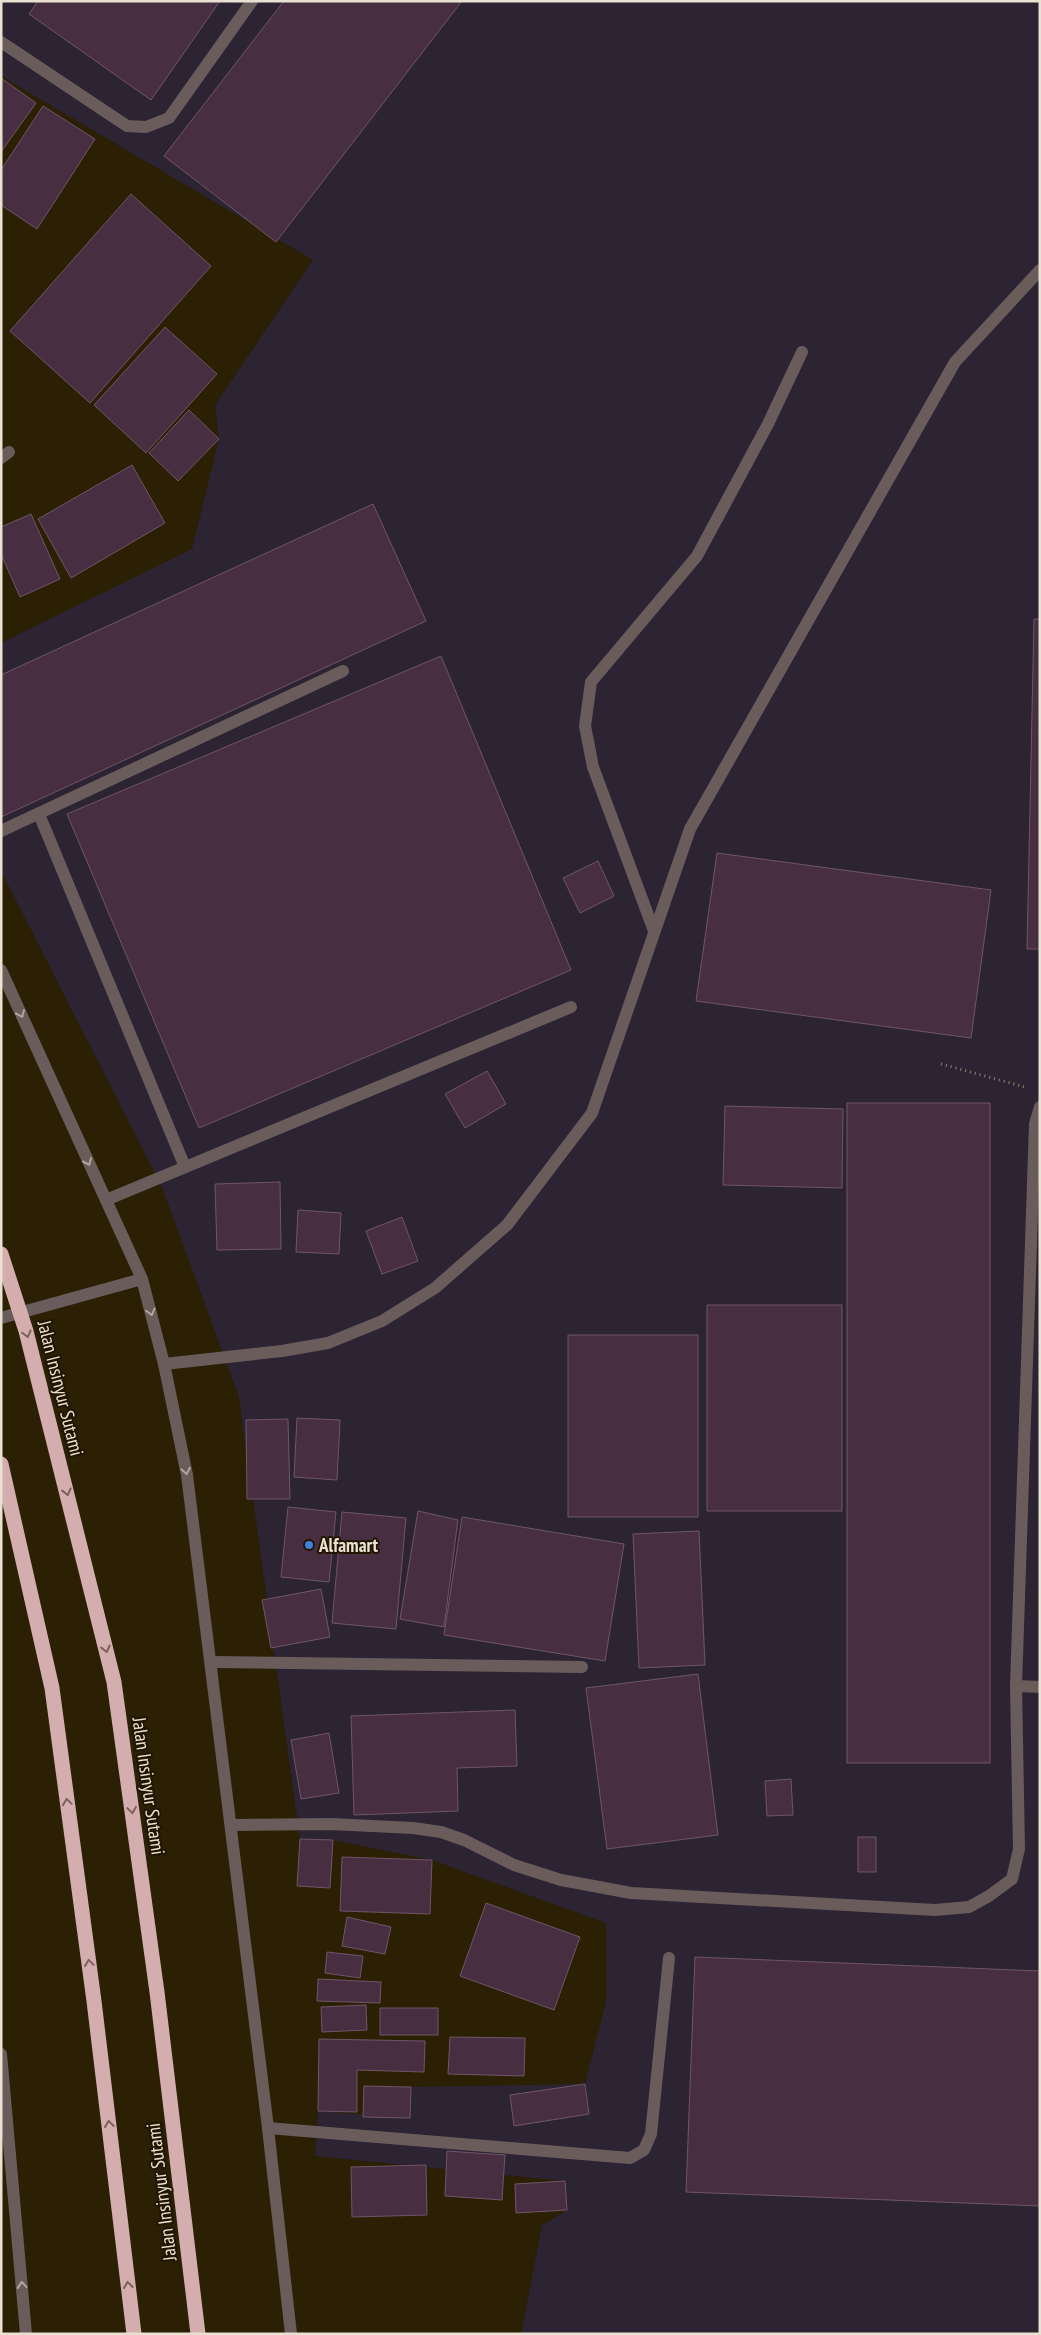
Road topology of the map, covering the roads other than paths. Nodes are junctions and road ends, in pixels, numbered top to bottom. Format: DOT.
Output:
graph roads {
  1 [pos="252,1"];
  2 [pos="1,42"];
  3 [pos="1040,270"];
  4 [pos="802,352"];
  5 [pos="343,671"];
  6 [pos="39,814"];
  7 [pos="1,831"];
  8 [pos="654,931"];
  9 [pos="1,970"];
  10 [pos="571,1007"];
  11 [pos="1040,1107"];
  12 [pos="185,1167"];
  13 [pos="106,1200"];
  14 [pos="1,1254"];
  15 [pos="142,1279"];
  16 [pos="1,1318"];
  17 [pos="164,1364"];
  18 [pos="1,1464"];
  19 [pos="211,1662"];
  20 [pos="582,1667"];
  21 [pos="1016,1686"];
  22 [pos="1040,1687"];
  23 [pos="232,1825"];
  24 [pos="669,1958"];
  25 [pos="1,2054"];
  26 [pos="268,2128"];
  27 [pos="26,2334"];
  28 [pos="134,2334"];
  29 [pos="198,2334"];
  30 [pos="291,2334"];
  1 -- 2 [label="street"];
  3 -- 8 [label="street"];
  4 -- 8 [label="street"];
  5 -- 6 [label="street"];
  6 -- 7 [label="street"];
  6 -- 12 [label="street"];
  8 -- 17 [label="street"];
  9 -- 13 [label="street, one-way"];
  10 -- 12 [label="street"];
  11 -- 21 [label="street"];
  12 -- 13 [label="street"];
  13 -- 15 [label="street"];
  14 -- 29 [label="highway, Jalan Insinyur Sutami, one-way"];
  15 -- 16 [label="street"];
  15 -- 17 [label="street, one-way"];
  17 -- 19 [label="street, one-way"];
  28 -- 18 [label="highway, one-way"];
  19 -- 20 [label="street"];
  19 -- 23 [label="street"];
  21 -- 22 [label="street"];
  21 -- 23 [label="street"];
  23 -- 26 [label="street"];
  24 -- 26 [label="street"];
  27 -- 25 [label="street, one-way"];
  26 -- 30 [label="street"];
}
